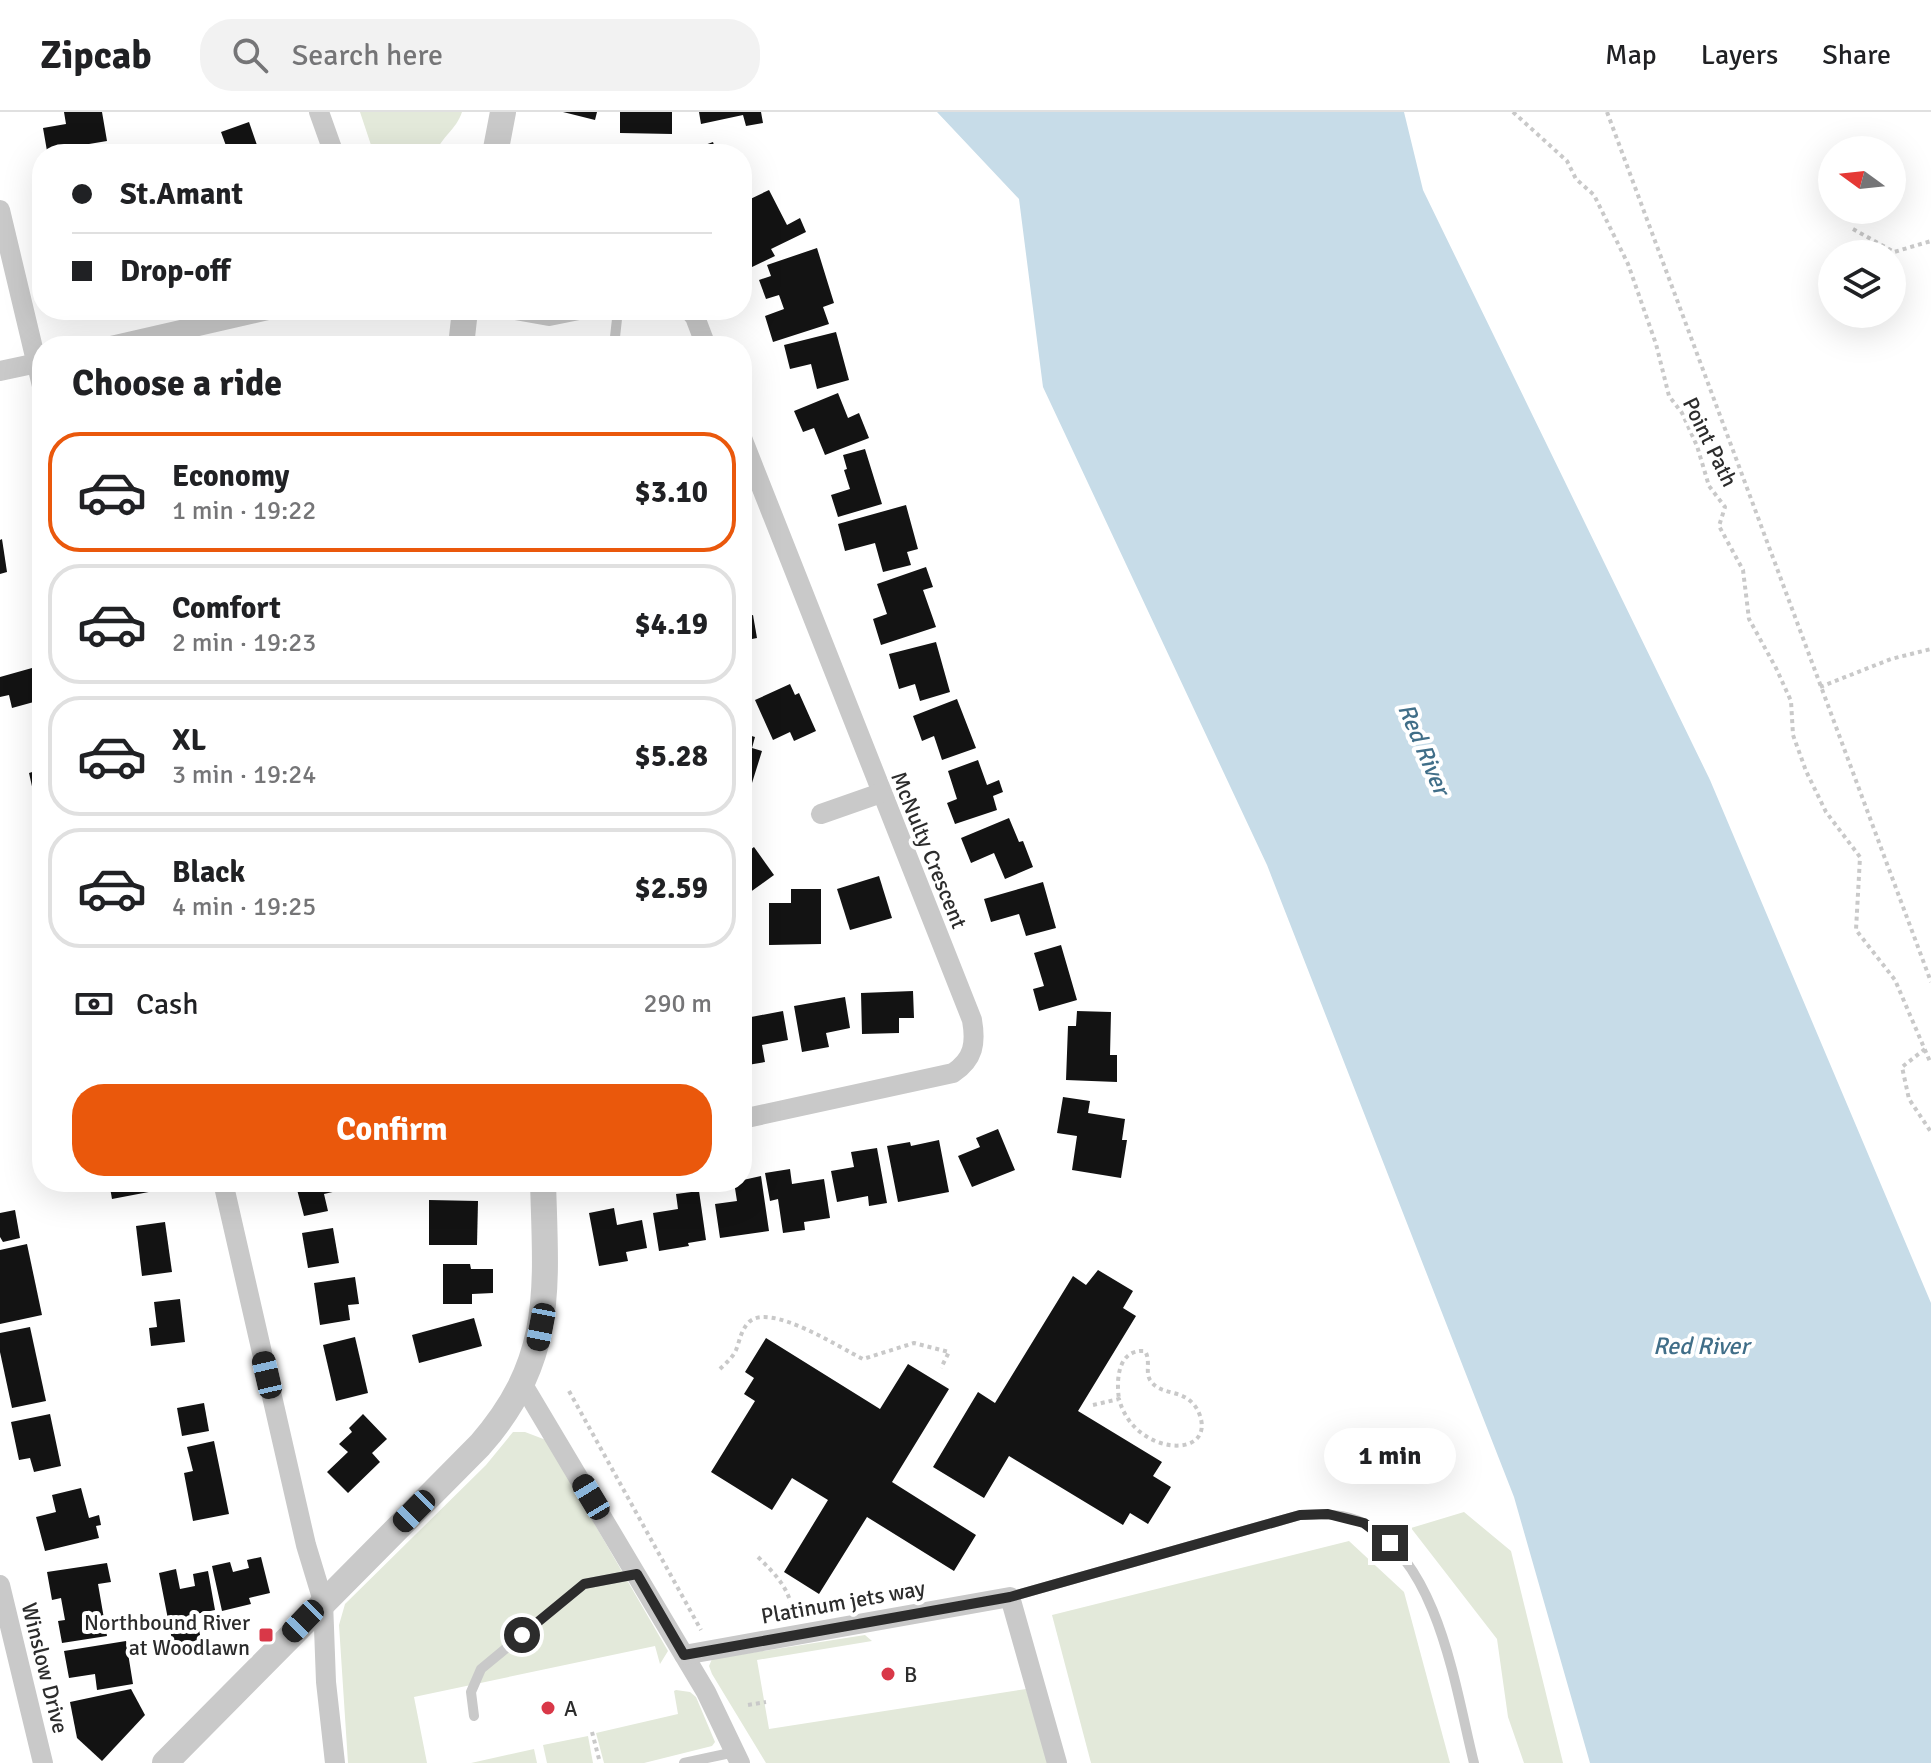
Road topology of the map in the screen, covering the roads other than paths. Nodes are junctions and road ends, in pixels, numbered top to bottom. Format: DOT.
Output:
graph roads {
  1 [pos="319,112"];
  2 [pos="503,112"];
  3 [pos="330,144"];
  4 [pos="497,144"];
  5 [pos="0,210"];
  6 [pos="224,320"];
  7 [pos="32,336"];
  8 [pos="155,336"];
  9 [pos="32,364"];
  10 [pos="0,371"];
  11 [pos="752,464"];
  12 [pos="881,793"];
  13 [pos="821,814"];
  14 [pos="752,1117"];
  15 [pos="225,1192"];
  16 [pos="543,1192"];
  17 [pos="522,1383"];
  18 [pos="637,1574"];
  19 [pos="0,1585"];
  20 [pos="1010,1597"];
  21 [pos="323,1601"];
  22 [pos="684,1655"];
  23 [pos="474,1716"];
  24 [pos="737,1757"];
  25 [pos="43,1763"];
  26 [pos="165,1763"];
  27 [pos="335,1763"];
  28 [pos="684,1763"];
  29 [pos="1057,1763"];
  30 [pos="1474,1763"];
  1 -- 3 [label="street"];
  2 -- 4 [label="street"];
  5 -- 7 [label="street"];
  6 -- 8 [label="street"];
  9 -- 10 [label="street"];
  11 -- 12 [label="street, McNulty Crescent"];
  12 -- 13 [label="street"];
  12 -- 14 [label="street, McNulty Crescent"];
  15 -- 21 [label="street"];
  16 -- 17 [label="street"];
  17 -- 18 [label="street"];
  17 -- 21 [label="street"];
  18 -- 22 [label="street"];
  18 -- 23 [label="lane"];
  19 -- 25 [label="street, Winslow Drive"];
  20 -- 22 [label="street, Platinum jets way"];
  20 -- 29 [label="street"];
  20 -- 30 [label="lane"];
  21 -- 26 [label="street"];
  21 -- 27 [label="street"];
  22 -- 24 [label="street"];
  24 -- 28 [label="lane"];
}
